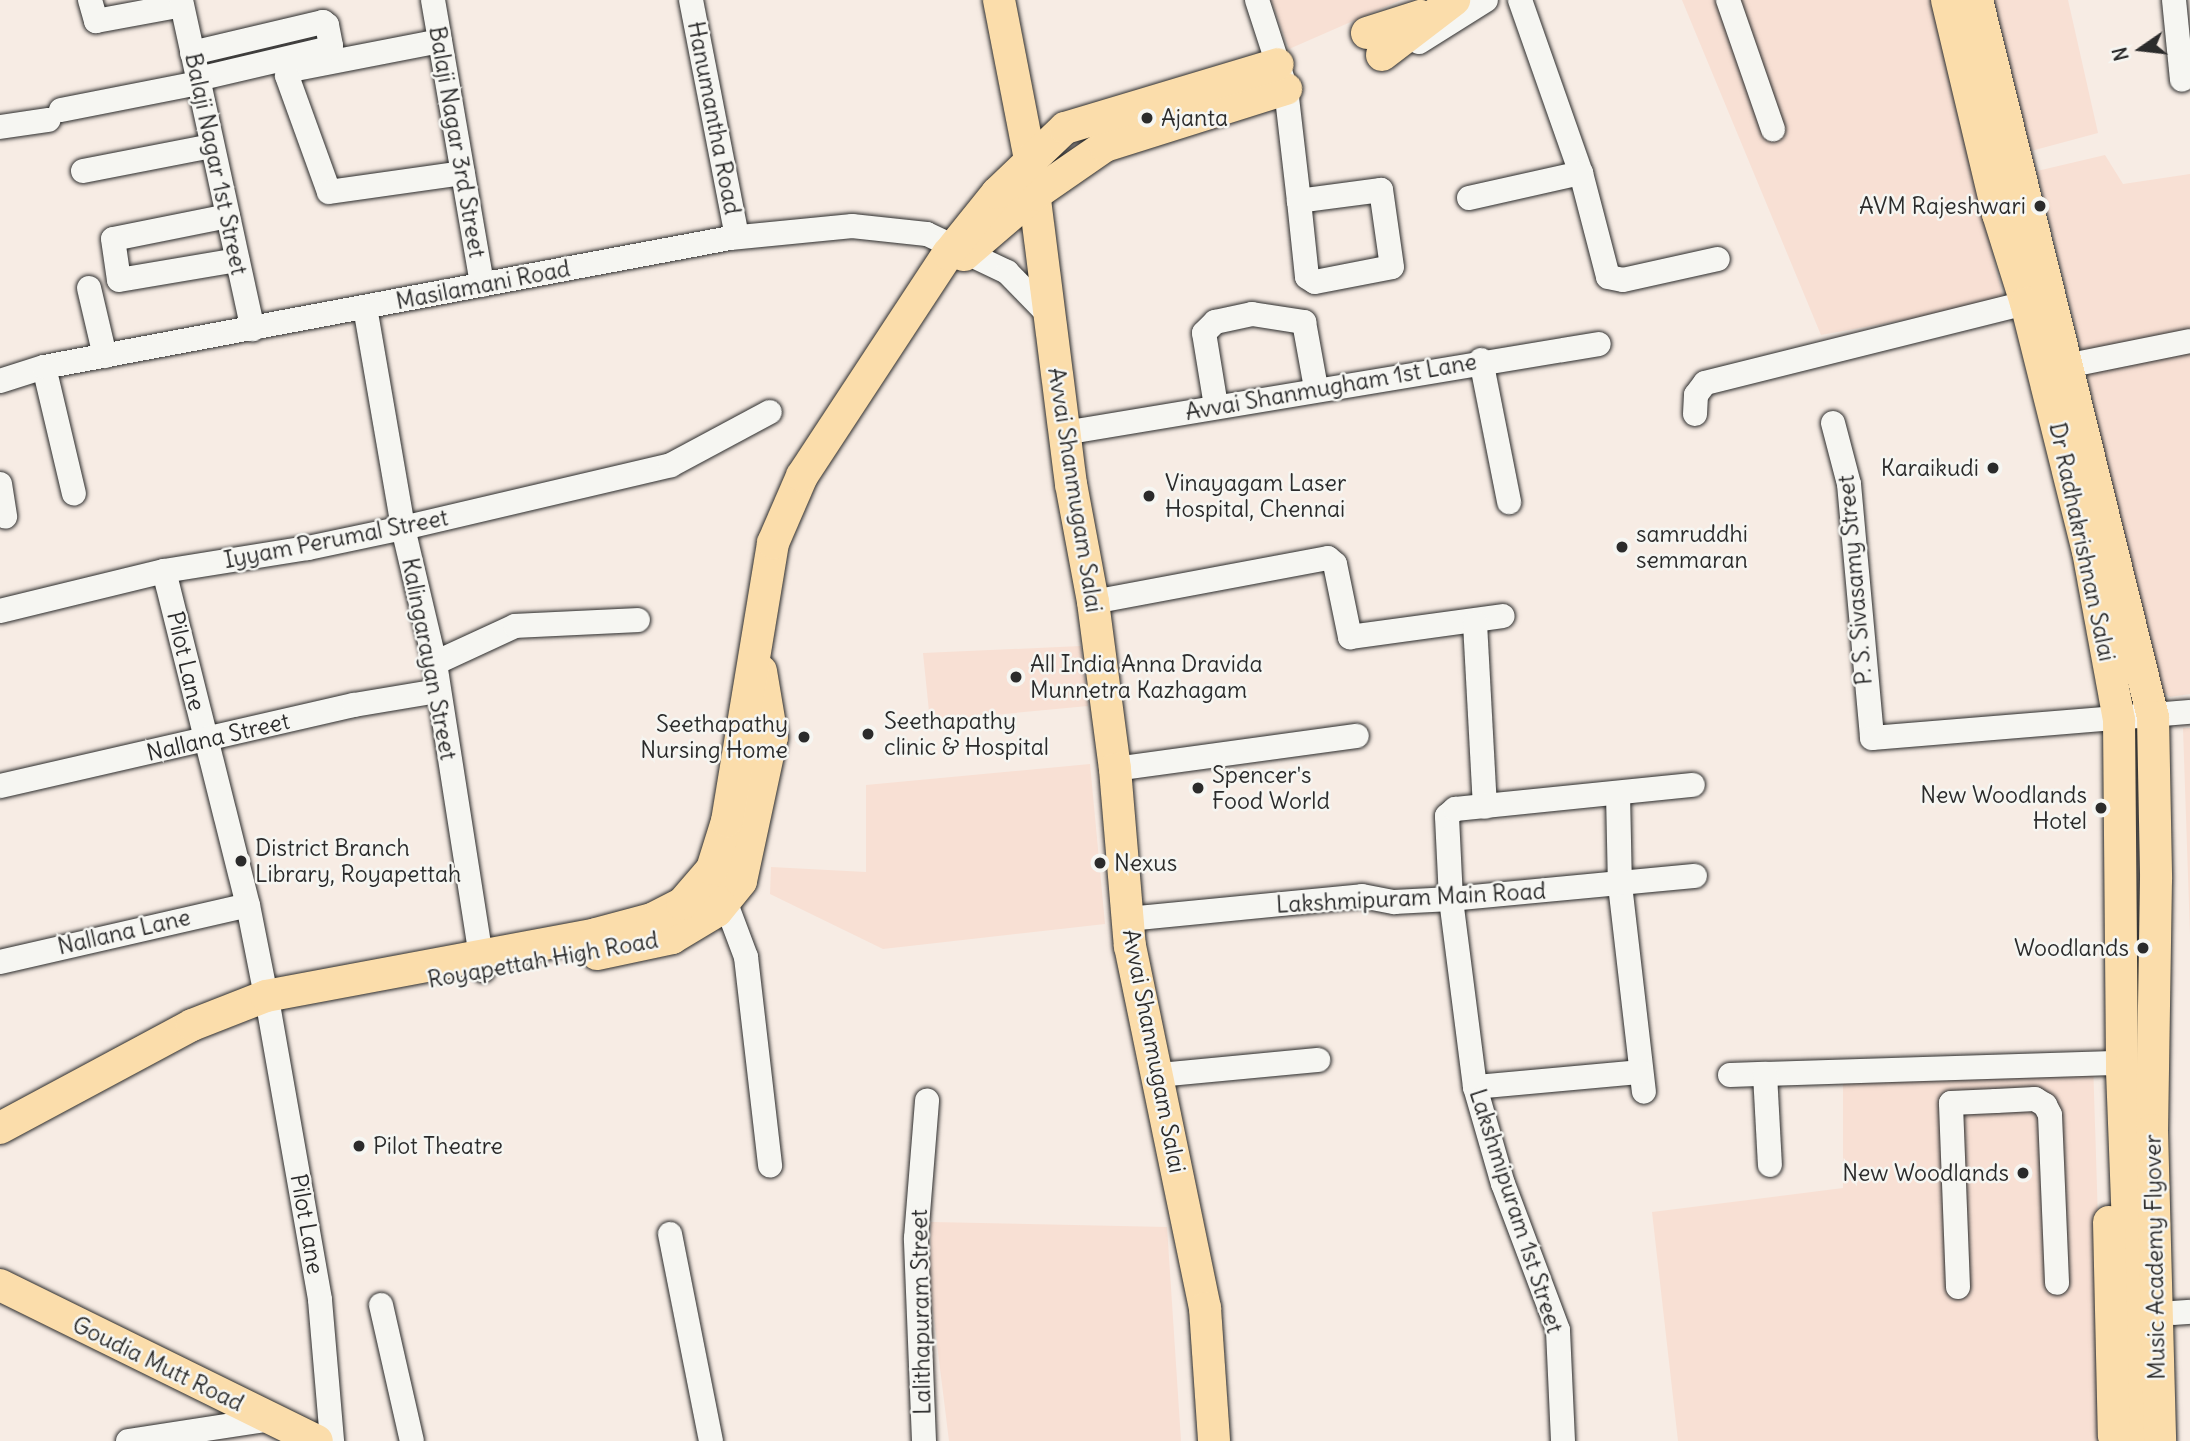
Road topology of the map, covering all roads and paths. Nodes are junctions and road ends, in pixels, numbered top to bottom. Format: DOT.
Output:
graph roads {
  1 [pos="90,0"];
  2 [pos="433,0"];
  3 [pos="691,0"];
  4 [pos="999,0"];
  5 [pos="1258,0"];
  6 [pos="1486,0"];
  7 [pos="1520,0"];
  8 [pos="1728,0"];
  9 [pos="1947,0"];
  10 [pos="1977,0"];
  11 [pos="2174,0"];
  12 [pos="1446,5"];
  13 [pos="182,7"];
  14 [pos="98,32"];
  15 [pos="440,41"];
  16 [pos="1374,44"];
  17 [pos="192,53"];
  18 [pos="1282,77"];
  19 [pos="2182,80"];
  20 [pos="198,81"];
  21 [pos="0,127"];
  22 [pos="1773,129"];
  23 [pos="212,146"];
  24 [pos="1030,160"];
  25 [pos="83,171"];
  26 [pos="463,173"];
  27 [pos="1581,173"];
  28 [pos="1034,195"];
  29 [pos="1469,198"];
  30 [pos="1299,201"];
  31 [pos="228,216"];
  32 [pos="737,237"];
  33 [pos="954,256"];
  34 [pos="1718,259"];
  35 [pos="237,260"];
  36 [pos="482,285"];
  37 [pos="89,288"];
  38 [pos="2026,303"];
  39 [pos="365,307"];
  40 [pos="1047,313"];
  41 [pos="253,329"];
  42 [pos="2190,341"];
  43 [pos="1599,344"];
  44 [pos="106,356"];
  45 [pos="1481,360"];
  46 [pos="2066,366"];
  47 [pos="44,367"];
  48 [pos="0,381"];
  49 [pos="1316,388"];
  50 [pos="1216,406"];
  51 [pos="770,411"];
  52 [pos="1695,414"];
  53 [pos="1833,423"];
  54 [pos="1064,433"];
  55 [pos="0,485"];
  56 [pos="74,494"];
  57 [pos="1509,502"];
  58 [pos="5,517"];
  59 [pos="403,528"];
  60 [pos="164,570"];
  61 [pos="1093,602"];
  62 [pos="0,611"];
  63 [pos="1503,616"];
  64 [pos="638,620"];
  65 [pos="1475,623"];
  66 [pos="757,645"];
  67 [pos="435,663"];
  68 [pos="438,691"];
  69 [pos="2190,712"];
  70 [pos="2153,716"];
  71 [pos="2119,720"];
  72 [pos="1357,737"];
  73 [pos="204,741"];
  74 [pos="1115,769"];
  75 [pos="1693,785"];
  76 [pos="0,786"];
  77 [pos="1618,793"];
  78 [pos="1485,807"];
  79 [pos="1695,876"];
  80 [pos="1620,885"];
  81 [pos="1451,899"];
  82 [pos="725,901"];
  83 [pos="248,905"];
  84 [pos="1128,919"];
  85 [pos="0,962"];
  86 [pos="482,963"];
  87 [pos="269,1009"];
  88 [pos="1318,1060"];
  89 [pos="2122,1063"];
  90 [pos="1945,1068"];
  91 [pos="2152,1073"];
  92 [pos="1765,1074"];
  93 [pos="1159,1075"];
  94 [pos="1730,1075"];
  95 [pos="1475,1087"];
  96 [pos="2123,1097"];
  97 [pos="927,1100"];
  98 [pos="1951,1102"];
  99 [pos="0,1128"];
  100 [pos="2139,1133"];
  101 [pos="0,1145"];
  102 [pos="1770,1165"];
  103 [pos="770,1166"];
  104 [pos="670,1234"];
  105 [pos="2057,1283"];
  106 [pos="0,1285"];
  107 [pos="1958,1287"];
  108 [pos="381,1305"];
  109 [pos="2182,1312"];
  110 [pos="272,1419"];
  111 [pos="128,1441"];
  112 [pos="317,1441"];
  113 [pos="332,1441"];
  114 [pos="412,1441"];
  115 [pos="710,1441"];
  116 [pos="924,1441"];
  117 [pos="1214,1441"];
  118 [pos="1563,1441"];
  119 [pos="2115,1441"];
  120 [pos="2136,1441"];
  121 [pos="2160,1441"];
  122 [pos="2177,1441"];
  1 -- 13 [label="street"];
  2 -- 15 [label="street, Balaji Nagar 3rd Street"];
  3 -- 32 [label="street, Hanumantha Road"];
  4 -- 24 [label="main road, Avvai Shanmugam Salai"];
  5 -- 18 [label="street"];
  6 -- 16 [label="street"];
  7 -- 27 [label="street"];
  8 -- 22 [label="street"];
  9 -- 38 [label="main road, Dr Radhakrishnan Salai"];
  10 -- 46 [label="main road, Dr Radhakrishnan Salai"];
  11 -- 19 [label="street"];
  12 -- 16 [label="main road"];
  13 -- 14 [label="street"];
  13 -- 17 [label="street, Balaji Nagar 1st Street"];
  15 -- 26 [label="street, Balaji Nagar 3rd Street"];
  15 -- 26 [label="street"];
  17 -- 20 [label="street, Balaji Nagar 1st Street"];
  17 -- 20 [label="street"];
  18 -- 24 [label="main road"];
  18 -- 28 [label="main road"];
  18 -- 30 [label="street"];
  20 -- 21 [label="street"];
  20 -- 23 [label="street, Balaji Nagar 1st Street"];
  23 -- 25 [label="street"];
  23 -- 31 [label="street, Balaji Nagar 1st Street"];
  24 -- 28 [label="main road, Avvai Shanmugam Salai"];
  24 -- 33 [label="main road"];
  26 -- 36 [label="street, Balaji Nagar 3rd Street"];
  27 -- 29 [label="street"];
  27 -- 34 [label="street"];
  28 -- 33 [label="main road"];
  28 -- 40 [label="main road, Avvai Shanmugam Salai"];
  30 -- 30 [label="street"];
  31 -- 35 [label="street, Balaji Nagar 1st Street"];
  31 -- 35 [label="street"];
  32 -- 33 [label="street, Masilamani Road"];
  32 -- 36 [label="street, Masilamani Road"];
  33 -- 40 [label="street, Masilamani Road"];
  33 -- 66 [label="main road"];
  35 -- 41 [label="street, Balaji Nagar 1st Street"];
  36 -- 39 [label="street, Masilamani Road"];
  37 -- 44 [label="street"];
  38 -- 52 [label="street"];
  38 -- 71 [label="main road, Dr Radhakrishnan Salai"];
  39 -- 41 [label="street, Masilamani Road"];
  39 -- 59 [label="street, Kalingarayan Street"];
  40 -- 54 [label="main road, Avvai Shanmugam Salai"];
  41 -- 44 [label="street, Masilamani Road"];
  42 -- 46 [label="street"];
  43 -- 45 [label="street, Avvai Shanmugham 1st Lane"];
  44 -- 47 [label="street, Masilamani Road"];
  45 -- 49 [label="street, Avvai Shanmugham 1st Lane"];
  45 -- 57 [label="street"];
  46 -- 70 [label="main road, Dr Radhakrishnan Salai"];
  47 -- 48 [label="street, Masilamani Road"];
  47 -- 56 [label="street"];
  49 -- 50 [label="street, Avvai Shanmugham 1st Lane"];
  49 -- 50 [label="street"];
  50 -- 54 [label="street, Avvai Shanmugham 1st Lane"];
  51 -- 59 [label="street, Iyyam Perumal Street"];
  53 -- 71 [label="street, P. S. Sivasamy Street"];
  54 -- 61 [label="main road, Avvai Shanmugam Salai"];
  55 -- 58 [label="street"];
  59 -- 60 [label="street, Iyyam Perumal Street"];
  59 -- 67 [label="street, Kalingarayan Street"];
  60 -- 62 [label="street, Iyyam Perumal Street"];
  60 -- 73 [label="street, Pilot Lane"];
  61 -- 65 [label="street"];
  61 -- 74 [label="main road, Avvai Shanmugam Salai"];
  63 -- 65 [label="street"];
  64 -- 67 [label="street"];
  65 -- 78 [label="street"];
  66 -- 82 [label="main road, Royapettah High Road"];
  66 -- 86 [label="main road, Royapettah High Road"];
  67 -- 68 [label="street, Kalingarayan Street"];
  68 -- 73 [label="street, Nallana Street"];
  68 -- 86 [label="street, Kalingarayan Street"];
  69 -- 70 [label="street"];
  70 -- 71 [label="street"];
  70 -- 91 [label="main road, Dr Radhakrishnan Salai"];
  71 -- 89 [label="main road, Dr Radhakrishnan Salai"];
  72 -- 74 [label="street"];
  73 -- 76 [label="street, Nallana Street"];
  73 -- 83 [label="street, Pilot Lane"];
  74 -- 84 [label="main road, Avvai Shanmugam Salai"];
  75 -- 77 [label="street"];
  77 -- 78 [label="street"];
  77 -- 80 [label="street"];
  78 -- 81 [label="street, Lakshmipuram 1st Street"];
  79 -- 80 [label="street, Lakshmipuram Main Road"];
  80 -- 81 [label="street, Lakshmipuram Main Road"];
  80 -- 95 [label="street"];
  81 -- 84 [label="street, Lakshmipuram Main Road"];
  81 -- 95 [label="street, Lakshmipuram 1st Street"];
  82 -- 86 [label="main road, Royapettah High Road"];
  82 -- 103 [label="street"];
  83 -- 85 [label="street, Nallana Lane"];
  83 -- 87 [label="street, Pilot Lane"];
  84 -- 93 [label="main road, Avvai Shanmugam Salai"];
  86 -- 87 [label="main road, Royapettah High Road"];
  87 -- 99 [label="main road, Royapettah High Road"];
  87 -- 101 [label="main road, Royapettah High Road"];
  87 -- 113 [label="street, Pilot Lane"];
  88 -- 93 [label="street"];
  89 -- 90 [label="street"];
  89 -- 96 [label="main road, Dr Radhakrishnan Salai"];
  90 -- 92 [label="street"];
  90 -- 98 [label="street"];
  91 -- 100 [label="main road, Music Academy Flyover"];
  91 -- 109 [label="main road"];
  92 -- 94 [label="street"];
  92 -- 102 [label="street"];
  93 -- 117 [label="main road, Avvai Shanmugam Salai"];
  95 -- 118 [label="street, Lakshmipuram 1st Street"];
  96 -- 100 [label="main road, Music Academy Flyover"];
  96 -- 119 [label="main road"];
  97 -- 116 [label="street, Lalithapuram Street"];
  98 -- 105 [label="street"];
  98 -- 107 [label="street"];
  100 -- 120 [label="main road, Music Academy Flyover"];
  100 -- 121 [label="main road, Music Academy Flyover"];
  104 -- 115 [label="street"];
  106 -- 110 [label="main road, Goudia Mutt Road"];
  108 -- 114 [label="street"];
  109 -- 122 [label="main road"];
  110 -- 111 [label="street"];
  110 -- 112 [label="main road, Goudia Mutt Road"];
}
